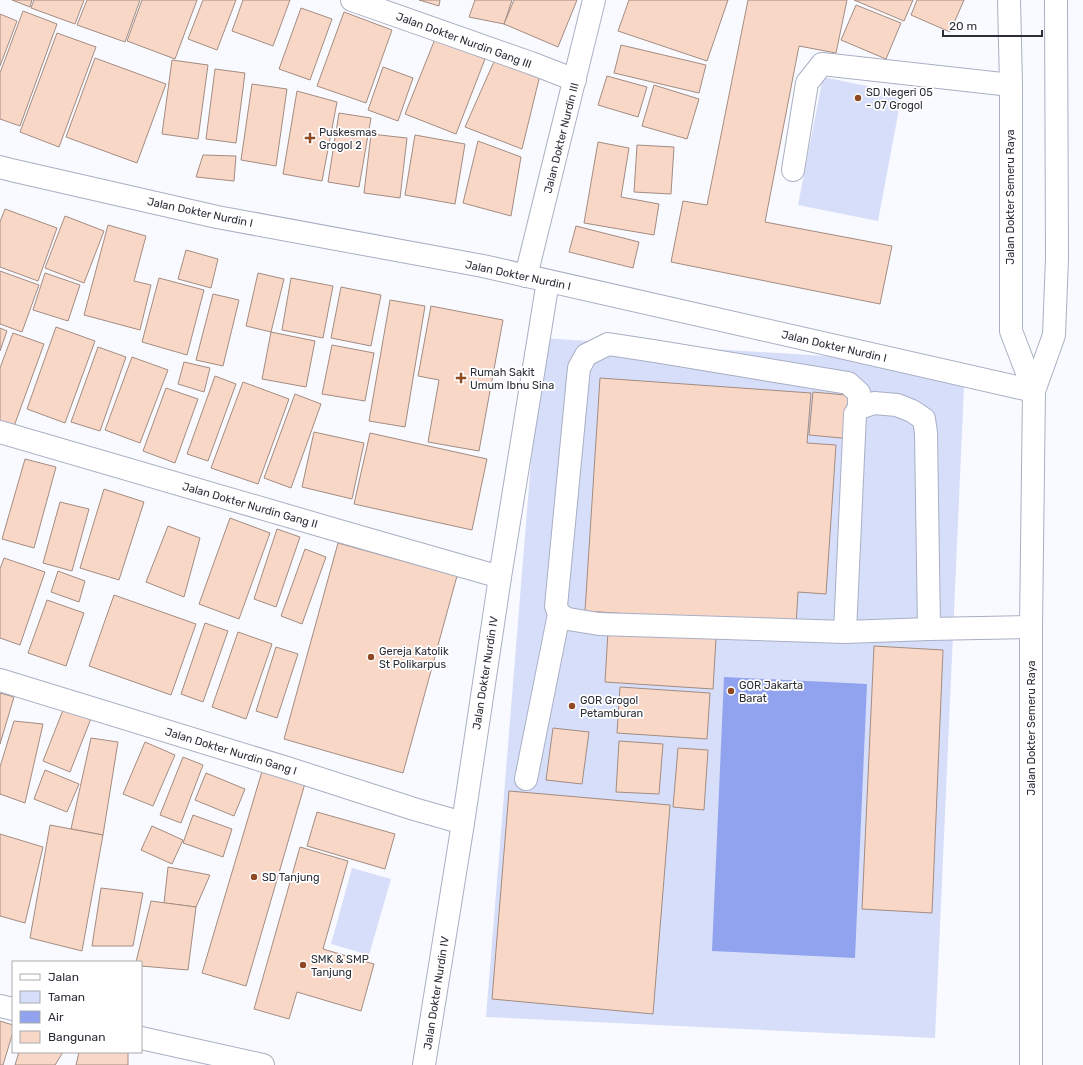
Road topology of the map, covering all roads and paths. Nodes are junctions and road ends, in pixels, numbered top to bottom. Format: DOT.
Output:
graph roads {
  1 [pos="352,0"];
  2 [pos="594,0"];
  3 [pos="1009,0"];
  4 [pos="1056,0"];
  5 [pos="575,80"];
  6 [pos="1011,85"];
  7 [pos="0,167"];
  8 [pos="793,170"];
  9 [pos="526,276"];
  10 [pos="548,281"];
  11 [pos="1034,391"];
  12 [pos="859,408"];
  13 [pos="0,432"];
  14 [pos="500,577"];
  15 [pos="559,614"];
  16 [pos="1031,627"];
  17 [pos="929,629"];
  18 [pos="845,632"];
  19 [pos="0,680"];
  20 [pos="526,779"];
  21 [pos="463,823"];
  22 [pos="0,1006"];
  23 [pos="12,1009"];
  24 [pos="142,1038"];
  25 [pos="263,1065"];
  26 [pos="424,1065"];
  27 [pos="1031,1065"];
  1 -- 5 [label="street, Jalan Dokter Nurdin Gang III"];
  2 -- 5 [label="street, Jalan Dokter Nurdin III"];
  3 -- 6 [label="street, Jalan Dokter Semeru Raya"];
  4 -- 11 [label="street, Jalan Dokter Semeru Raya"];
  5 -- 9 [label="street, Jalan Dokter Nurdin III"];
  6 -- 8 [label="street"];
  6 -- 11 [label="street, Jalan Dokter Semeru Raya"];
  7 -- 9 [label="street, Jalan Dokter Nurdin I"];
  9 -- 10 [label="street, Jalan Dokter Nurdin I"];
  10 -- 11 [label="street, Jalan Dokter Nurdin I"];
  10 -- 14 [label="street, Jalan Dokter Nurdin IV"];
  11 -- 16 [label="street, Jalan Dokter Semeru Raya"];
  12 -- 15 [label="street"];
  12 -- 17 [label="street"];
  12 -- 18 [label="street"];
  13 -- 14 [label="street, Jalan Dokter Nurdin Gang II"];
  14 -- 21 [label="street, Jalan Dokter Nurdin IV"];
  15 -- 18 [label="street"];
  15 -- 20 [label="street"];
  16 -- 17 [label="street"];
  16 -- 27 [label="street, Jalan Dokter Semeru Raya"];
  17 -- 18 [label="street"];
  19 -- 21 [label="street, Jalan Dokter Nurdin Gang I"];
  21 -- 26 [label="street, Jalan Dokter Nurdin IV"];
  22 -- 23 [label="street"];
  24 -- 25 [label="street"];
}
